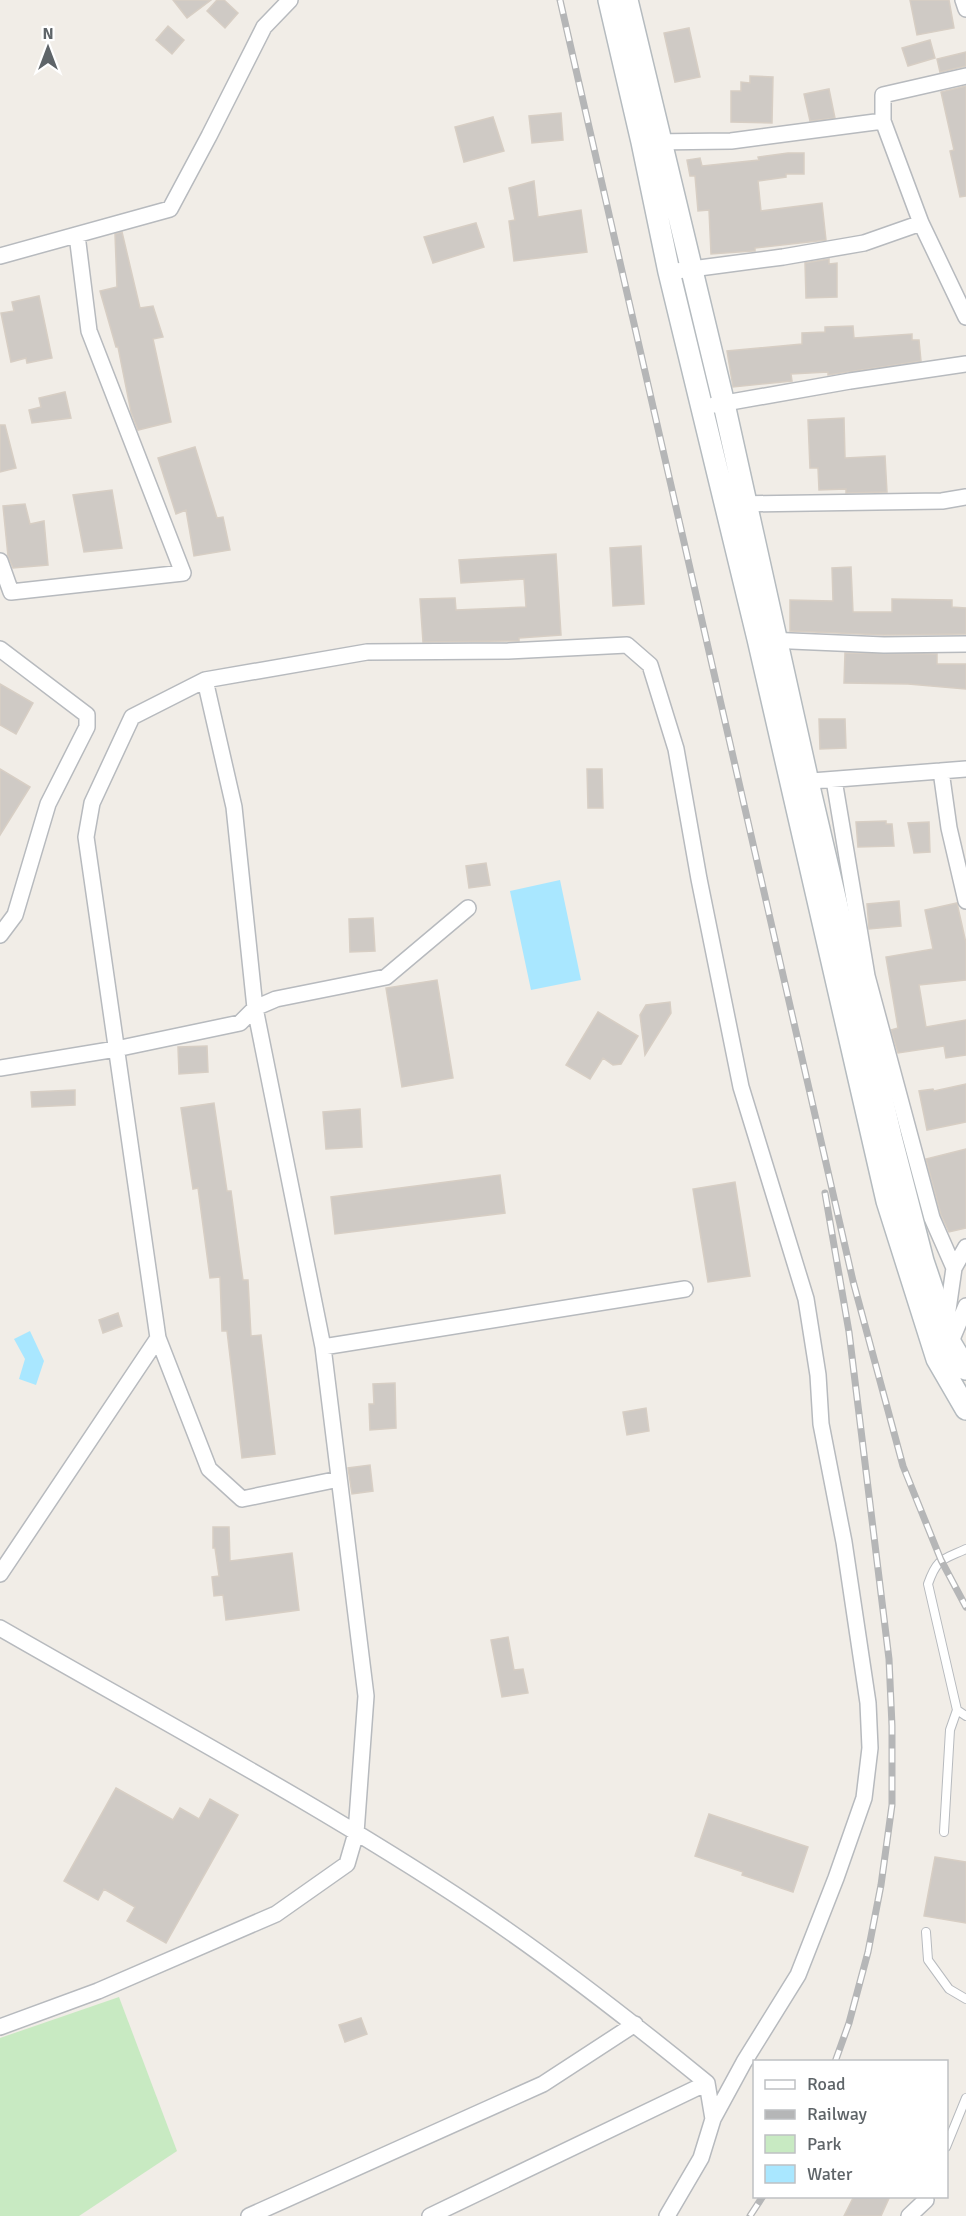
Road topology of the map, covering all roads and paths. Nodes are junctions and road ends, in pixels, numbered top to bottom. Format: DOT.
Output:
graph roads {
  1 [pos="290,0"];
  2 [pos="609,0"];
  3 [pos="627,0"];
  4 [pos="963,0"];
  5 [pos="966,9"];
  6 [pos="966,76"];
  7 [pos="883,121"];
  8 [pos="651,142"];
  9 [pos="921,223"];
  10 [pos="77,235"];
  11 [pos="0,256"];
  12 [pos="691,269"];
  13 [pos="669,272"];
  14 [pos="966,317"];
  15 [pos="966,364"];
  16 [pos="724,404"];
  17 [pos="703,407"];
  18 [pos="966,497"];
  19 [pos="735,504"];
  20 [pos="0,561"];
  21 [pos="767,639"];
  22 [pos="966,644"];
  23 [pos="0,649"];
  24 [pos="205,680"];
  25 [pos="966,769"];
  26 [pos="941,771"];
  27 [pos="834,780"];
  28 [pos="799,782"];
  29 [pos="966,901"];
  30 [pos="468,908"];
  31 [pos="0,935"];
  32 [pos="255,1008"];
  33 [pos="116,1050"];
  34 [pos="0,1068"];
  35 [pos="966,1247"];
  36 [pos="954,1268"];
  37 [pos="685,1289"];
  38 [pos="966,1306"];
  39 [pos="158,1338"];
  40 [pos="945,1342"];
  41 [pos="323,1347"];
  42 [pos="966,1369"];
  43 [pos="966,1409"];
  44 [pos="339,1479"];
  45 [pos="966,1549"];
  46 [pos="0,1575"];
  47 [pos="0,1628"];
  48 [pos="957,1710"];
  49 [pos="966,1716"];
  50 [pos="944,1832"];
  51 [pos="356,1833"];
  52 [pos="926,1932"];
  53 [pos="966,1999"];
  54 [pos="635,2024"];
  55 [pos="0,2027"];
  56 [pos="707,2083"];
  57 [pos="966,2098"];
  58 [pos="714,2119"];
  59 [pos="948,2142"];
  60 [pos="926,2198"];
  61 [pos="249,2216"];
  62 [pos="430,2216"];
  63 [pos="667,2216"];
  64 [pos="909,2216"];
  1 -- 10 [label="street"];
  2 -- 8 [label="main road"];
  3 -- 8 [label="main road"];
  4 -- 5 [label="street"];
  6 -- 7 [label="street"];
  7 -- 8 [label="street"];
  7 -- 9 [label="street"];
  8 -- 12 [label="main road"];
  8 -- 13 [label="main road"];
  9 -- 12 [label="street"];
  9 -- 14 [label="street"];
  10 -- 11 [label="street"];
  10 -- 20 [label="street"];
  12 -- 13 [label="street"];
  12 -- 16 [label="main road"];
  13 -- 17 [label="main road"];
  15 -- 16 [label="street"];
  16 -- 17 [label="street"];
  16 -- 19 [label="main road"];
  17 -- 19 [label="main road"];
  18 -- 19 [label="street"];
  19 -- 21 [label="main road"];
  21 -- 22 [label="street"];
  21 -- 28 [label="main road"];
  23 -- 31 [label="street"];
  24 -- 32 [label="street"];
  24 -- 33 [label="street"];
  24 -- 58 [label="street"];
  25 -- 26 [label="street"];
  26 -- 27 [label="street"];
  26 -- 29 [label="street"];
  27 -- 28 [label="street"];
  27 -- 36 [label="street"];
  28 -- 40 [label="main road"];
  28 -- 40 [label="main road"];
  30 -- 32 [label="street"];
  32 -- 33 [label="street"];
  32 -- 41 [label="street"];
  33 -- 34 [label="street"];
  33 -- 39 [label="street"];
  35 -- 36 [label="street"];
  36 -- 40 [label="street"];
  37 -- 41 [label="street"];
  38 -- 40 [label="street"];
  39 -- 44 [label="street"];
  39 -- 46 [label="street"];
  40 -- 42 [label="main road"];
  40 -- 43 [label="main road"];
  41 -- 44 [label="street"];
  44 -- 51 [label="street"];
  45 -- 48 [label="lane"];
  47 -- 51 [label="street"];
  48 -- 49 [label="lane"];
  48 -- 50 [label="lane"];
  51 -- 54 [label="street"];
  51 -- 55 [label="street"];
  52 -- 53 [label="lane"];
  54 -- 56 [label="street"];
  54 -- 61 [label="street"];
  56 -- 58 [label="street"];
  56 -- 62 [label="street"];
  57 -- 59 [label="lane"];
  58 -- 63 [label="street"];
  60 -- 64 [label="street"];
}
